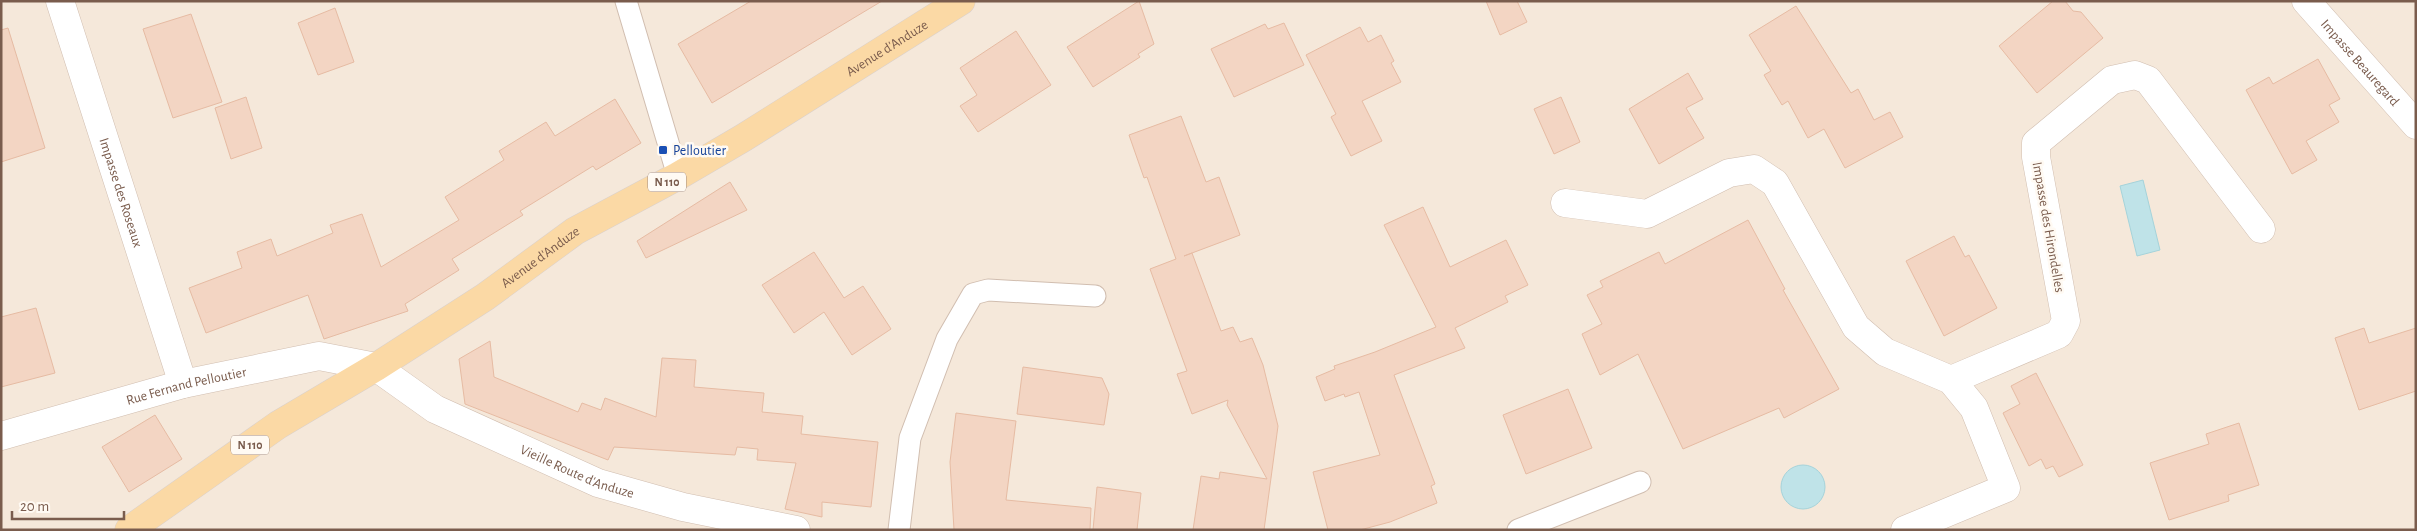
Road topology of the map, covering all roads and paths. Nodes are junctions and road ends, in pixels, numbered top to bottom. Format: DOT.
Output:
graph roads {
  1 [pos="60,1"];
  2 [pos="626,1"];
  3 [pos="961,1"];
  4 [pos="2306,1"];
  5 [pos="2416,125"];
  6 [pos="678,176"];
  7 [pos="1565,203"];
  8 [pos="2261,229"];
  9 [pos="1095,296"];
  10 [pos="376,367"];
  11 [pos="1951,380"];
  12 [pos="183,384"];
  13 [pos="1,436"];
  14 [pos="1640,482"];
  15 [pos="684,519"];
  16 [pos="128,530"];
  17 [pos="796,530"];
  18 [pos="899,530"];
  19 [pos="1518,530"];
  20 [pos="1905,530"];
  1 -- 12 [label="street, Impasse des Roseaux"];
  2 -- 6 [label="lane"];
  3 -- 6 [label="main road, Avenue d'Anduze / N 110"];
  4 -- 5 [label="street, Impasse Beauregard"];
  6 -- 10 [label="main road, Avenue d'Anduze / N 110"];
  7 -- 11 [label="street"];
  8 -- 11 [label="street, Impasse des Hirondelles"];
  9 -- 18 [label="lane"];
  10 -- 12 [label="street, Rue Fernand Pelloutier"];
  10 -- 15 [label="street, Vieille Route d'Anduze"];
  10 -- 16 [label="main road, Avenue d'Anduze / N 110"];
  11 -- 20 [label="street"];
  12 -- 13 [label="street, Rue Fernand Pelloutier"];
  14 -- 19 [label="lane"];
  15 -- 17 [label="street, Vieille Route d'Anduze"];
}
